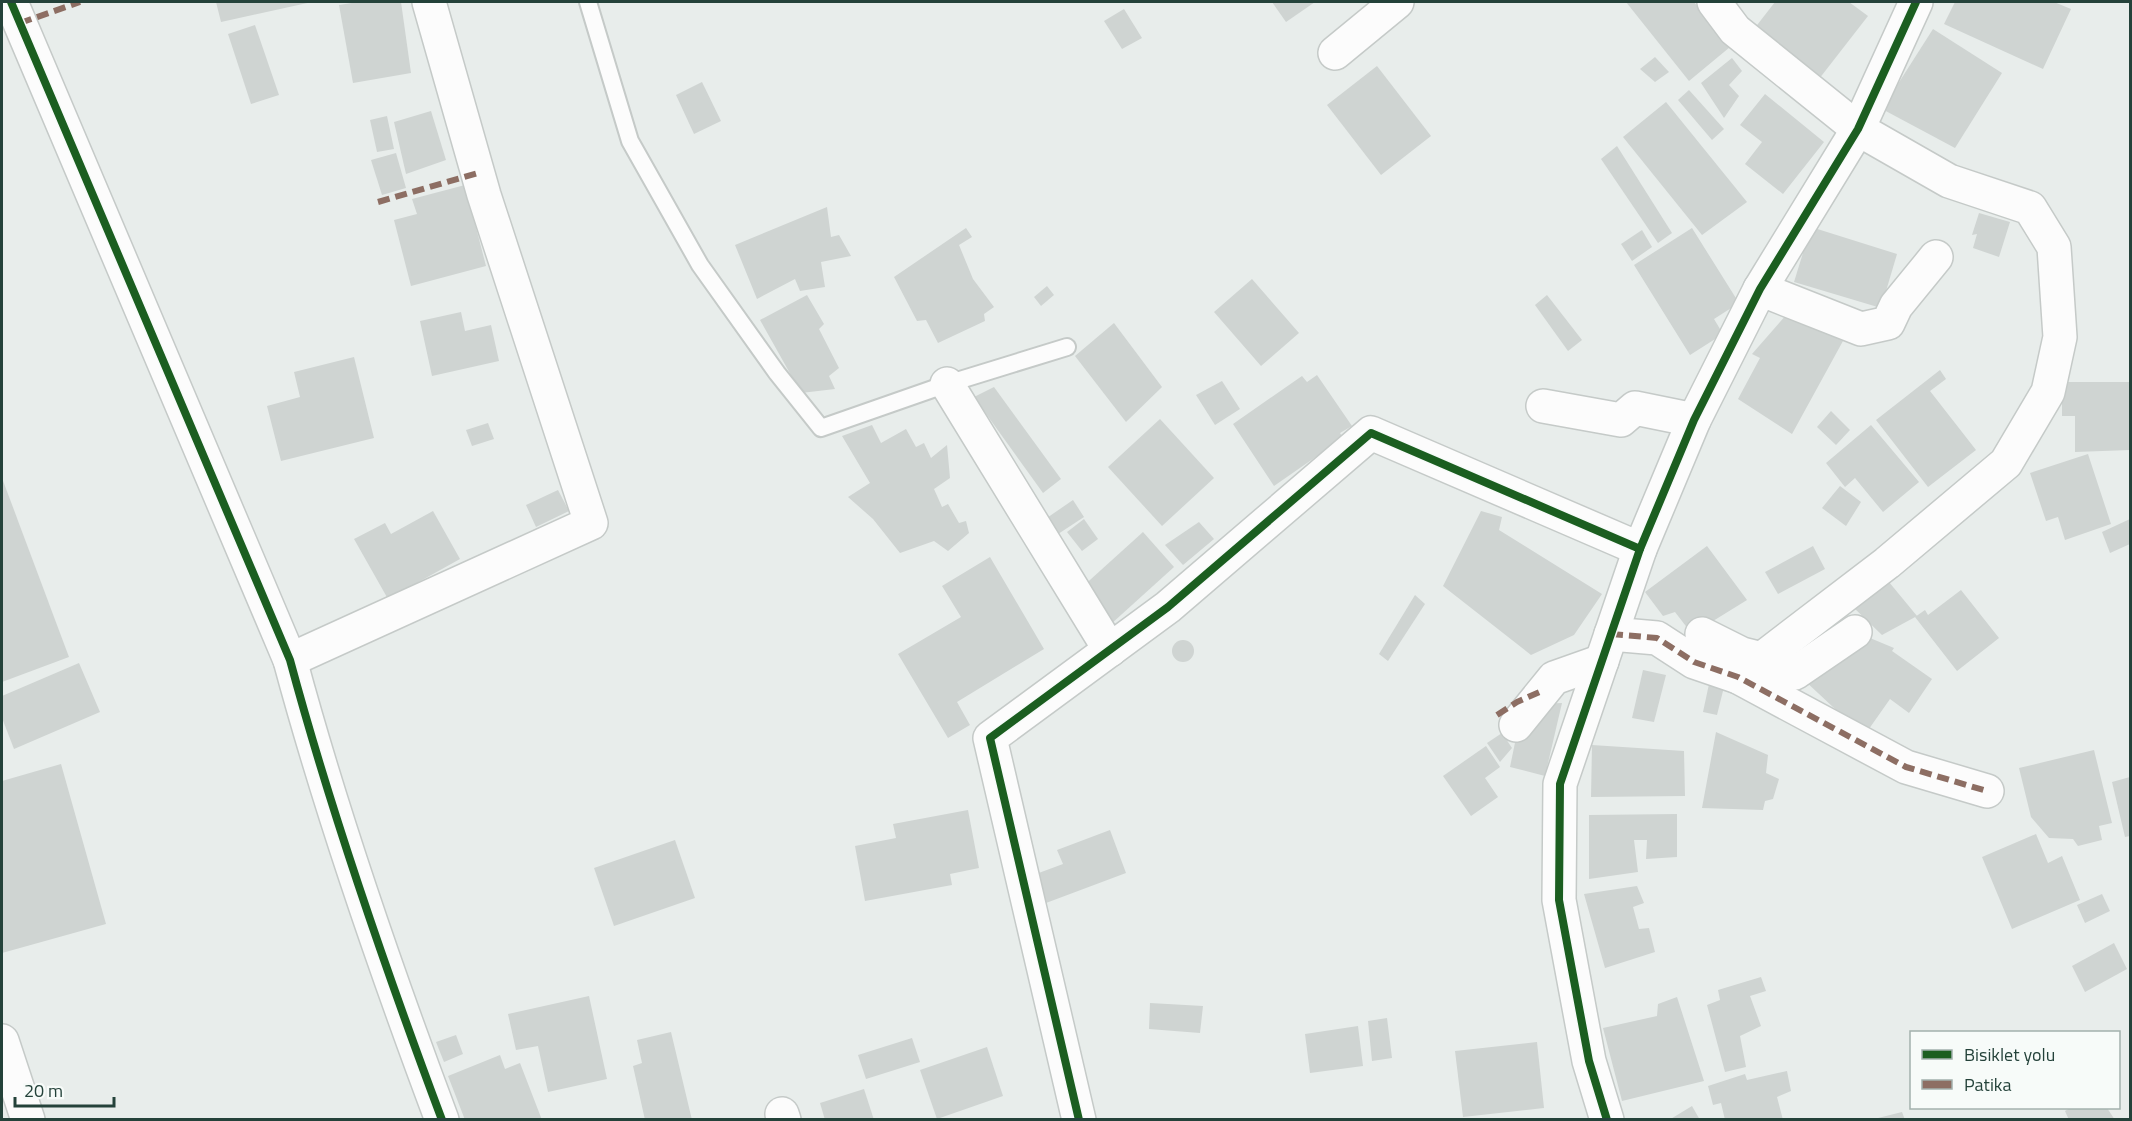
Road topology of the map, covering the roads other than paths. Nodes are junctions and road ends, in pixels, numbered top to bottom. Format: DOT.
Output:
graph roads {
  1 [pos="11,2"];
  2 [pos="429,2"];
  3 [pos="588,2"];
  4 [pos="1397,2"];
  5 [pos="1714,2"];
  6 [pos="1916,2"];
  7 [pos="1335,53"];
  8 [pos="1858,129"];
  9 [pos="1936,257"];
  10 [pos="1760,289"];
  11 [pos="1067,347"];
  12 [pos="947,384"];
  13 [pos="1543,406"];
  14 [pos="1694,420"];
  15 [pos="1640,549"];
  16 [pos="1855,632"];
  17 [pos="1702,634"];
  18 [pos="1607,648"];
  19 [pos="1110,650"];
  20 [pos="290,660"];
  21 [pos="1755,664"];
  22 [pos="1516,725"];
  23 [pos="1988,791"];
  24 [pos="2,1041"];
  25 [pos="28,1119"];
  26 [pos="442,1119"];
  27 [pos="1079,1119"];
  28 [pos="1607,1119"];
  1 -- 20 [label="street"];
  2 -- 20 [label="street"];
  3 -- 12 [label="lane"];
  4 -- 7 [label="street"];
  5 -- 8 [label="street"];
  6 -- 8 [label="street"];
  8 -- 10 [label="street"];
  8 -- 21 [label="street"];
  9 -- 10 [label="street"];
  10 -- 14 [label="street"];
  11 -- 12 [label="lane"];
  12 -- 19 [label="street"];
  13 -- 14 [label="street"];
  14 -- 15 [label="street"];
  15 -- 18 [label="street"];
  15 -- 19 [label="street"];
  16 -- 21 [label="street"];
  17 -- 21 [label="street"];
  18 -- 21 [label="street"];
  18 -- 22 [label="street"];
  18 -- 28 [label="street"];
  19 -- 27 [label="street"];
  20 -- 26 [label="street"];
  21 -- 23 [label="street"];
  24 -- 25 [label="street"];
}
